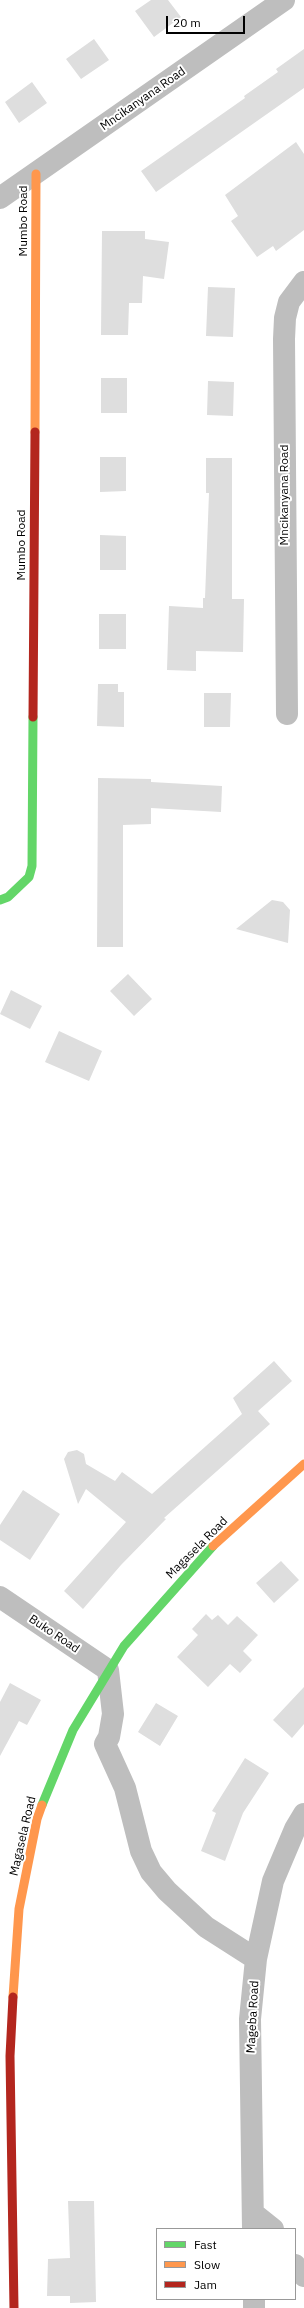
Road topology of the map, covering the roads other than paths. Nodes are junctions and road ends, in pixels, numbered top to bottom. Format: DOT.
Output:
graph roads {
  1 [pos="284,0"];
  2 [pos="36,174"];
  3 [pos="0,198"];
  4 [pos="304,282"];
  5 [pos="287,714"];
  6 [pos="0,900"];
  7 [pos="304,1464"];
  8 [pos="0,1597"];
  9 [pos="108,1670"];
  10 [pos="304,1814"];
  11 [pos="256,1959"];
  12 [pos="6,2124"];
  13 [pos="253,2221"];
  14 [pos="270,2228"];
  15 [pos="296,2266"];
  16 [pos="304,2276"];
  17 [pos="14,2308"];
  1 -- 2 [label="street, Mncikanyana Road"];
  2 -- 3 [label="street, Mncikanyana Road"];
  2 -- 6 [label="street, Mumbo Road"];
  4 -- 5 [label="street, Mncikanyana Road"];
  7 -- 9 [label="street, Magasela Road"];
  8 -- 9 [label="street, Buko Road"];
  9 -- 11 [label="street"];
  9 -- 12 [label="street, Magasela Road"];
  10 -- 11 [label="street, Mageba Road"];
  11 -- 13 [label="street, Mageba Road"];
  12 -- 17 [label="street, Magasela Road"];
  13 -- 14 [label="street"];
  15 -- 16 [label="street"];
}
